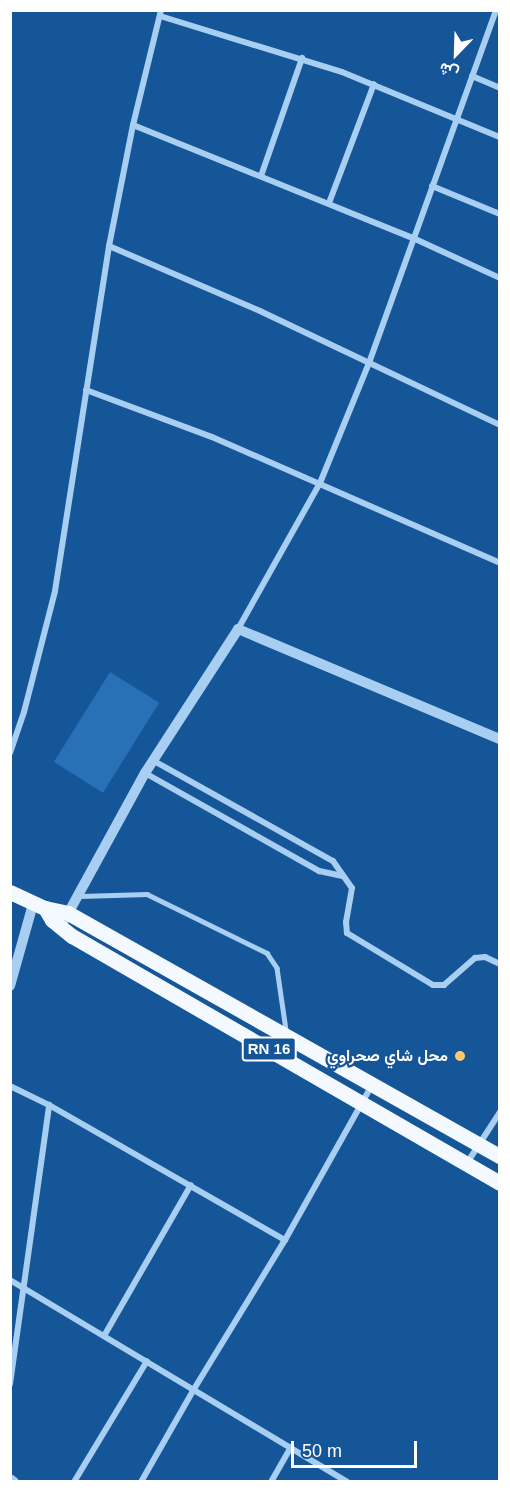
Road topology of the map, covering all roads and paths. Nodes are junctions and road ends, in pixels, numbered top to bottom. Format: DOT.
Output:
graph roads {
  1 [pos="496,10"];
  2 [pos="161,13"];
  3 [pos="302,58"];
  4 [pos="472,76"];
  5 [pos="374,84"];
  6 [pos="500,88"];
  7 [pos="457,119"];
  8 [pos="133,125"];
  9 [pos="500,137"];
  10 [pos="261,176"];
  11 [pos="432,186"];
  12 [pos="330,204"];
  13 [pos="500,214"];
  14 [pos="413,238"];
  15 [pos="109,246"];
  16 [pos="500,278"];
  17 [pos="369,363"];
  18 [pos="86,390"];
  19 [pos="500,425"];
  20 [pos="320,483"];
  21 [pos="500,563"];
  22 [pos="238,629"];
  23 [pos="500,739"];
  24 [pos="10,753"];
  25 [pos="154,761"];
  26 [pos="145,773"];
  27 [pos="342,876"];
  28 [pos="10,892"];
  29 [pos="78,896"];
  30 [pos="39,906"];
  31 [pos="68,913"];
  32 [pos="60,927"];
  33 [pos="500,964"];
  34 [pos="10,986"];
  35 [pos="288,1039"];
  36 [pos="372,1084"];
  37 [pos="10,1086"];
  38 [pos="362,1103"];
  39 [pos="49,1105"];
  40 [pos="500,1112"];
  41 [pos="491,1125"];
  42 [pos="500,1130"];
  43 [pos="480,1144"];
  44 [pos="500,1156"];
  45 [pos="467,1164"];
  46 [pos="500,1183"];
  47 [pos="191,1185"];
  48 [pos="285,1240"];
  49 [pos="10,1280"];
  50 [pos="22,1287"];
  51 [pos="105,1336"];
  52 [pos="147,1361"];
  53 [pos="10,1384"];
  54 [pos="194,1389"];
  55 [pos="291,1447"];
  56 [pos="74,1482"];
  57 [pos="141,1482"];
  58 [pos="271,1482"];
  59 [pos="347,1482"];
  1 -- 4 [label="street"];
  2 -- 3 [label="street"];
  2 -- 8 [label="street"];
  3 -- 5 [label="street"];
  3 -- 10 [label="street"];
  4 -- 6 [label="street"];
  4 -- 7 [label="street"];
  5 -- 7 [label="street"];
  5 -- 12 [label="street"];
  7 -- 9 [label="street"];
  7 -- 11 [label="street"];
  8 -- 10 [label="street"];
  8 -- 15 [label="street"];
  10 -- 12 [label="street"];
  11 -- 13 [label="street"];
  11 -- 14 [label="street"];
  12 -- 14 [label="street"];
  14 -- 16 [label="street"];
  14 -- 17 [label="street"];
  15 -- 17 [label="street"];
  15 -- 18 [label="street"];
  17 -- 19 [label="street"];
  17 -- 20 [label="street"];
  18 -- 20 [label="street"];
  18 -- 24 [label="street"];
  20 -- 21 [label="street"];
  20 -- 22 [label="street"];
  22 -- 23 [label="street"];
  22 -- 25 [label="street"];
  25 -- 26 [label="street"];
  25 -- 27 [label="street"];
  26 -- 27 [label="street"];
  26 -- 29 [label="street"];
  27 -- 33 [label="street"];
  28 -- 30 [label="main road, RN 16"];
  29 -- 31 [label="street"];
  29 -- 35 [label="lane"];
  30 -- 31 [label="main road, RN 16"];
  30 -- 32 [label="main road, RN 16"];
  30 -- 34 [label="street"];
  31 -- 32 [label="street"];
  31 -- 35 [label="main road, RN 16"];
  32 -- 38 [label="main road, RN 16"];
  35 -- 36 [label="main road, RN 16"];
  36 -- 38 [label="street"];
  36 -- 43 [label="main road, RN 16"];
  37 -- 39 [label="street"];
  38 -- 45 [label="main road, RN 16"];
  38 -- 48 [label="street"];
  39 -- 47 [label="street"];
  39 -- 50 [label="street"];
  40 -- 41 [label="street"];
  41 -- 42 [label="street"];
  41 -- 43 [label="street"];
  43 -- 44 [label="main road, RN 16"];
  43 -- 45 [label="street"];
  45 -- 46 [label="main road, RN 16"];
  47 -- 48 [label="street"];
  47 -- 51 [label="street"];
  48 -- 54 [label="street"];
  49 -- 50 [label="street"];
  50 -- 51 [label="street"];
  50 -- 53 [label="street"];
  51 -- 52 [label="street"];
  52 -- 54 [label="street"];
  52 -- 56 [label="street"];
  54 -- 55 [label="street"];
  54 -- 57 [label="street"];
  55 -- 58 [label="street"];
  55 -- 59 [label="street"];
}
